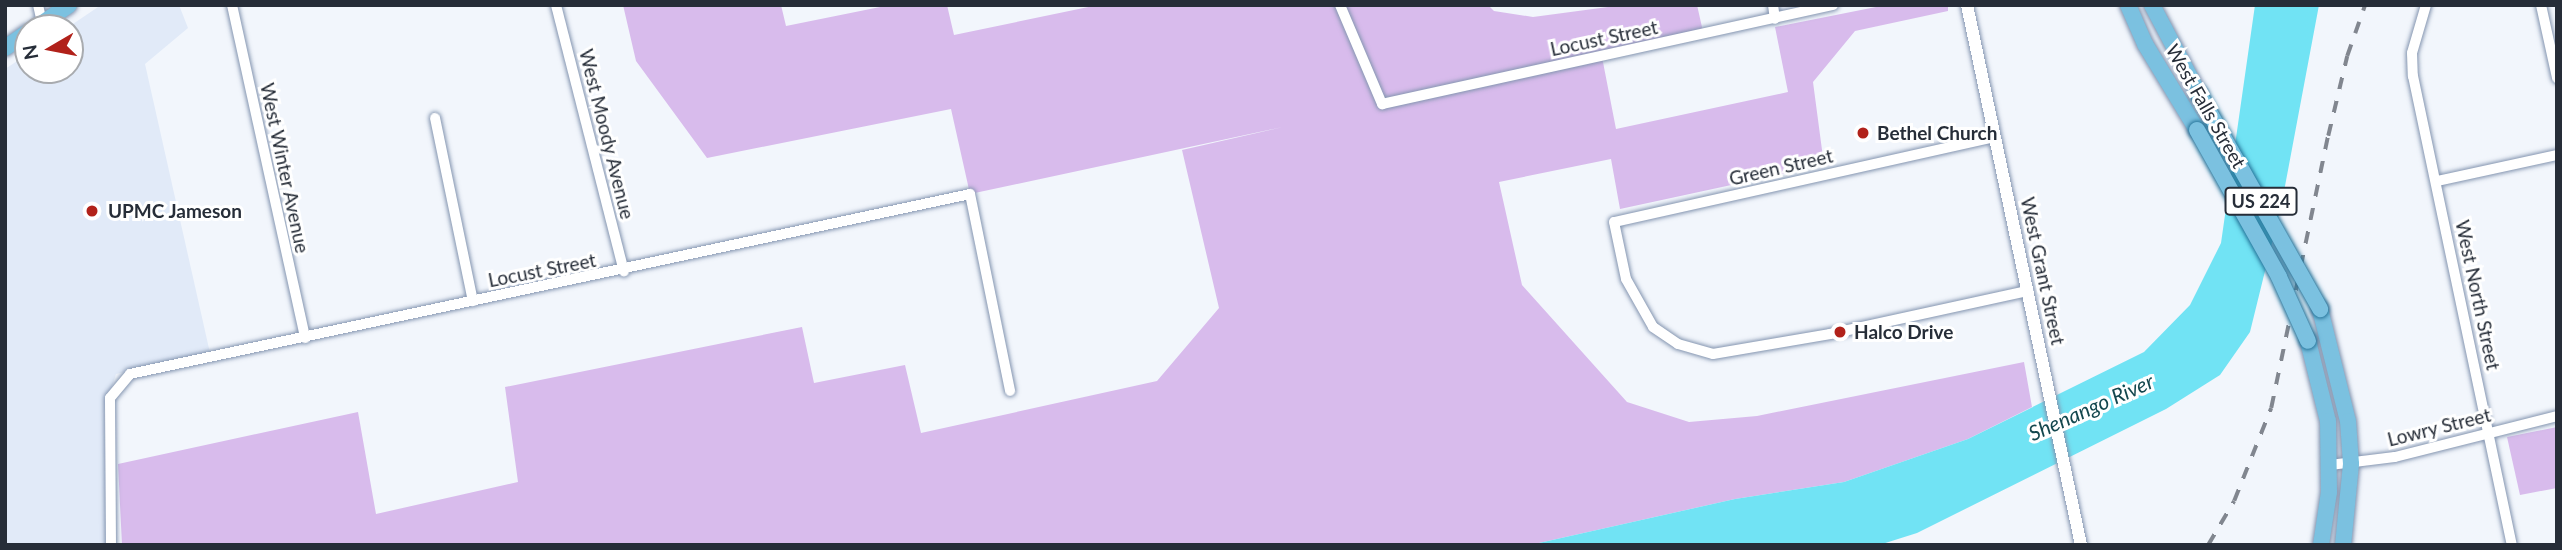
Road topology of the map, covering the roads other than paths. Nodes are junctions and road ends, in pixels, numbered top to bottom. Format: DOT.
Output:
graph roads {
  1 [pos="232,5"];
  2 [pos="556,5"];
  3 [pos="1340,5"];
  4 [pos="1773,5"];
  5 [pos="1833,5"];
  6 [pos="1967,5"];
  7 [pos="2129,5"];
  8 [pos="2152,5"];
  9 [pos="2426,5"];
  10 [pos="2541,5"];
  11 [pos="1775,19"];
  12 [pos="2557,78"];
  13 [pos="435,118"];
  14 [pos="1995,137"];
  15 [pos="2557,155"];
  16 [pos="2437,181"];
  17 [pos="624,271"];
  18 [pos="2028,291"];
  19 [pos="474,301"];
  20 [pos="305,338"];
  21 [pos="1010,391"];
  22 [pos="2557,416"];
  23 [pos="2489,432"];
  24 [pos="2351,464"];
  25 [pos="2330,465"];
  26 [pos="111,545"];
  27 [pos="2081,545"];
  28 [pos="2321,545"];
  29 [pos="2343,545"];
  30 [pos="2512,545"];
  1 -- 20 [label="street, West Winter Avenue"];
  2 -- 17 [label="street, West Moody Avenue"];
  3 -- 11 [label="street, Locust Street"];
  4 -- 11 [label="street"];
  5 -- 11 [label="street, Locust Street"];
  6 -- 14 [label="street, West Grant Street"];
  7 -- 25 [label="main road, West Falls Street / US 224, bridge"];
  8 -- 24 [label="main road, West Falls Street / US 224, bridge"];
  9 -- 16 [label="street, West North Street"];
  10 -- 12 [label="street"];
  13 -- 19 [label="street"];
  14 -- 18 [label="street, West Grant Street"];
  14 -- 18 [label="street, Green Street"];
  15 -- 16 [label="street"];
  16 -- 23 [label="street, West North Street"];
  17 -- 19 [label="street, Locust Street"];
  17 -- 21 [label="street, Locust Street"];
  18 -- 27 [label="street, West Grant Street"];
  19 -- 20 [label="street, Locust Street"];
  20 -- 26 [label="street, Locust Street"];
  22 -- 23 [label="street, Lowry Street"];
  23 -- 24 [label="street, Lowry Street"];
  23 -- 30 [label="street, West North Street"];
  24 -- 25 [label="street, Lowry Street"];
  24 -- 29 [label="main road, West Falls Street / US 224"];
  25 -- 28 [label="main road, West Falls Street / US 224"];
}
